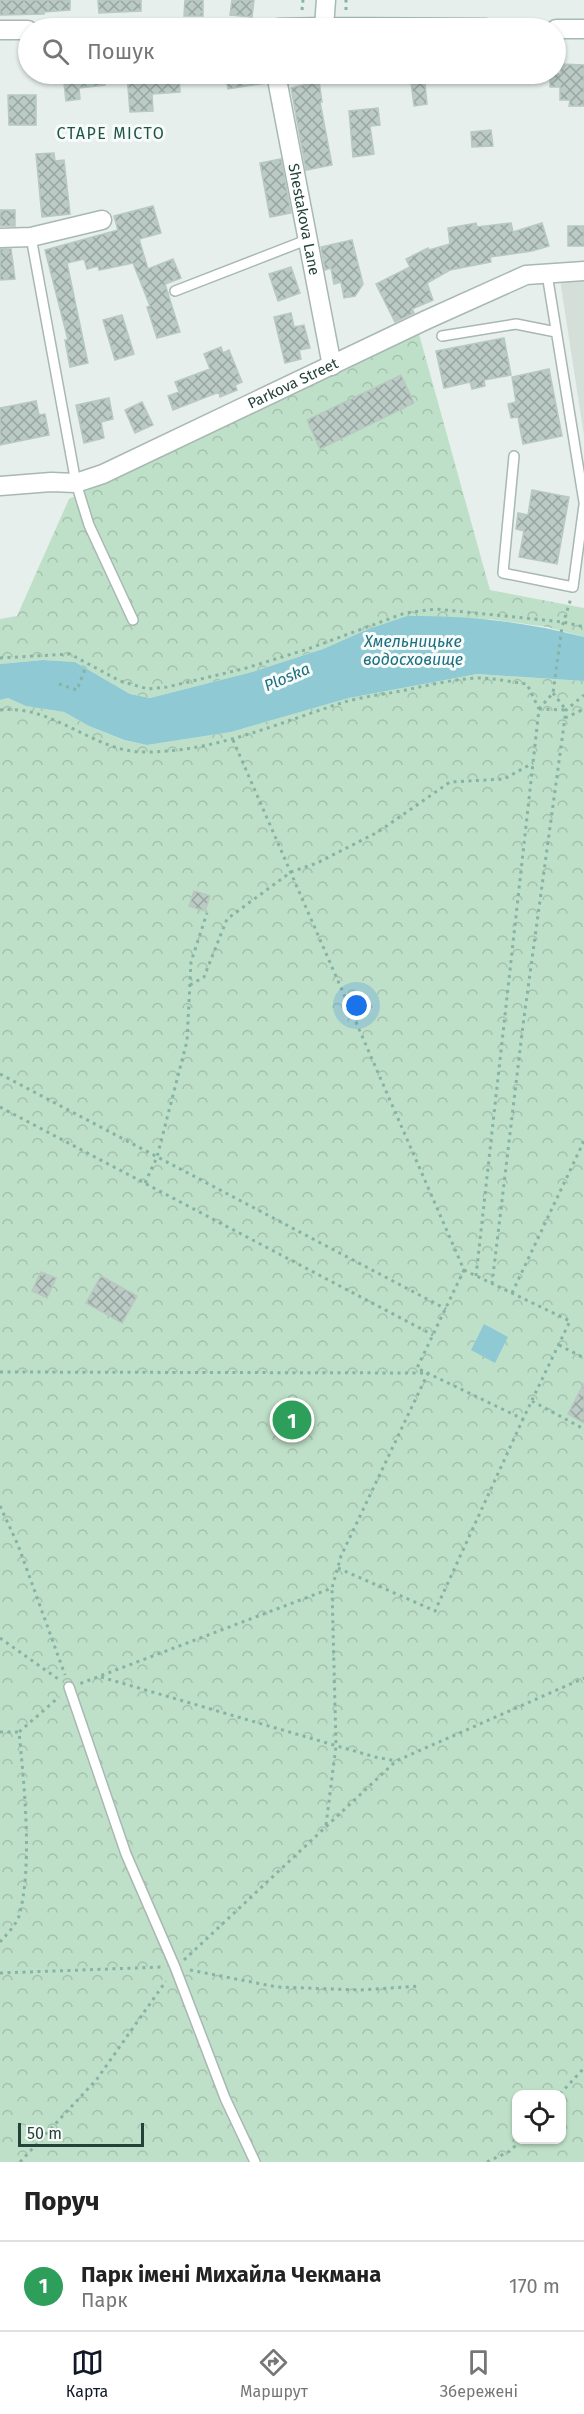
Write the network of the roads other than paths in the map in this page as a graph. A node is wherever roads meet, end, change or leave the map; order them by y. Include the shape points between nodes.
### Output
1 (326, 0) edge
2 (325, 18) edge
3 (566, 29) edge
4 (584, 29) edge
5 (0, 30) edge
6 (18, 30) edge
7 (278, 84) edge
8 (102, 220) dead end
9 (31, 237) junction
10 (0, 238) edge
11 (309, 238) junction
12 (584, 271) edge
13 (547, 274) junction
14 (175, 291) dead end
15 (556, 332) junction
16 (442, 336) dead end
17 (332, 366) junction
18 (514, 456) dead end
19 (76, 483) junction
20 (0, 486) edge
21 (584, 503) edge
22 (134, 620) dead end
23 (69, 1687) road end
24 (255, 2162) edge

1 - 2 street
3 - 4 street
5 - 6 street
7 - 11 street, Shestakova Lane
8 - 9 street
9 - 10 street
9 - 19 lane
11 - 14 lane
11 - 17 street, Shestakova Lane
12 - 13 street, Parkova Street
13 - 15 lane
13 - 17 street, Parkova Street via 526,275
15 - 16 lane via 516,324
15 - 21 lane
17 - 19 street, Parkova Street via 103,474
18 - 21 lane via 502,573 573,587
19 - 20 street, Parkova Street
19 - 22 lane via 89,525
23 - 24 lane via 126,1854

